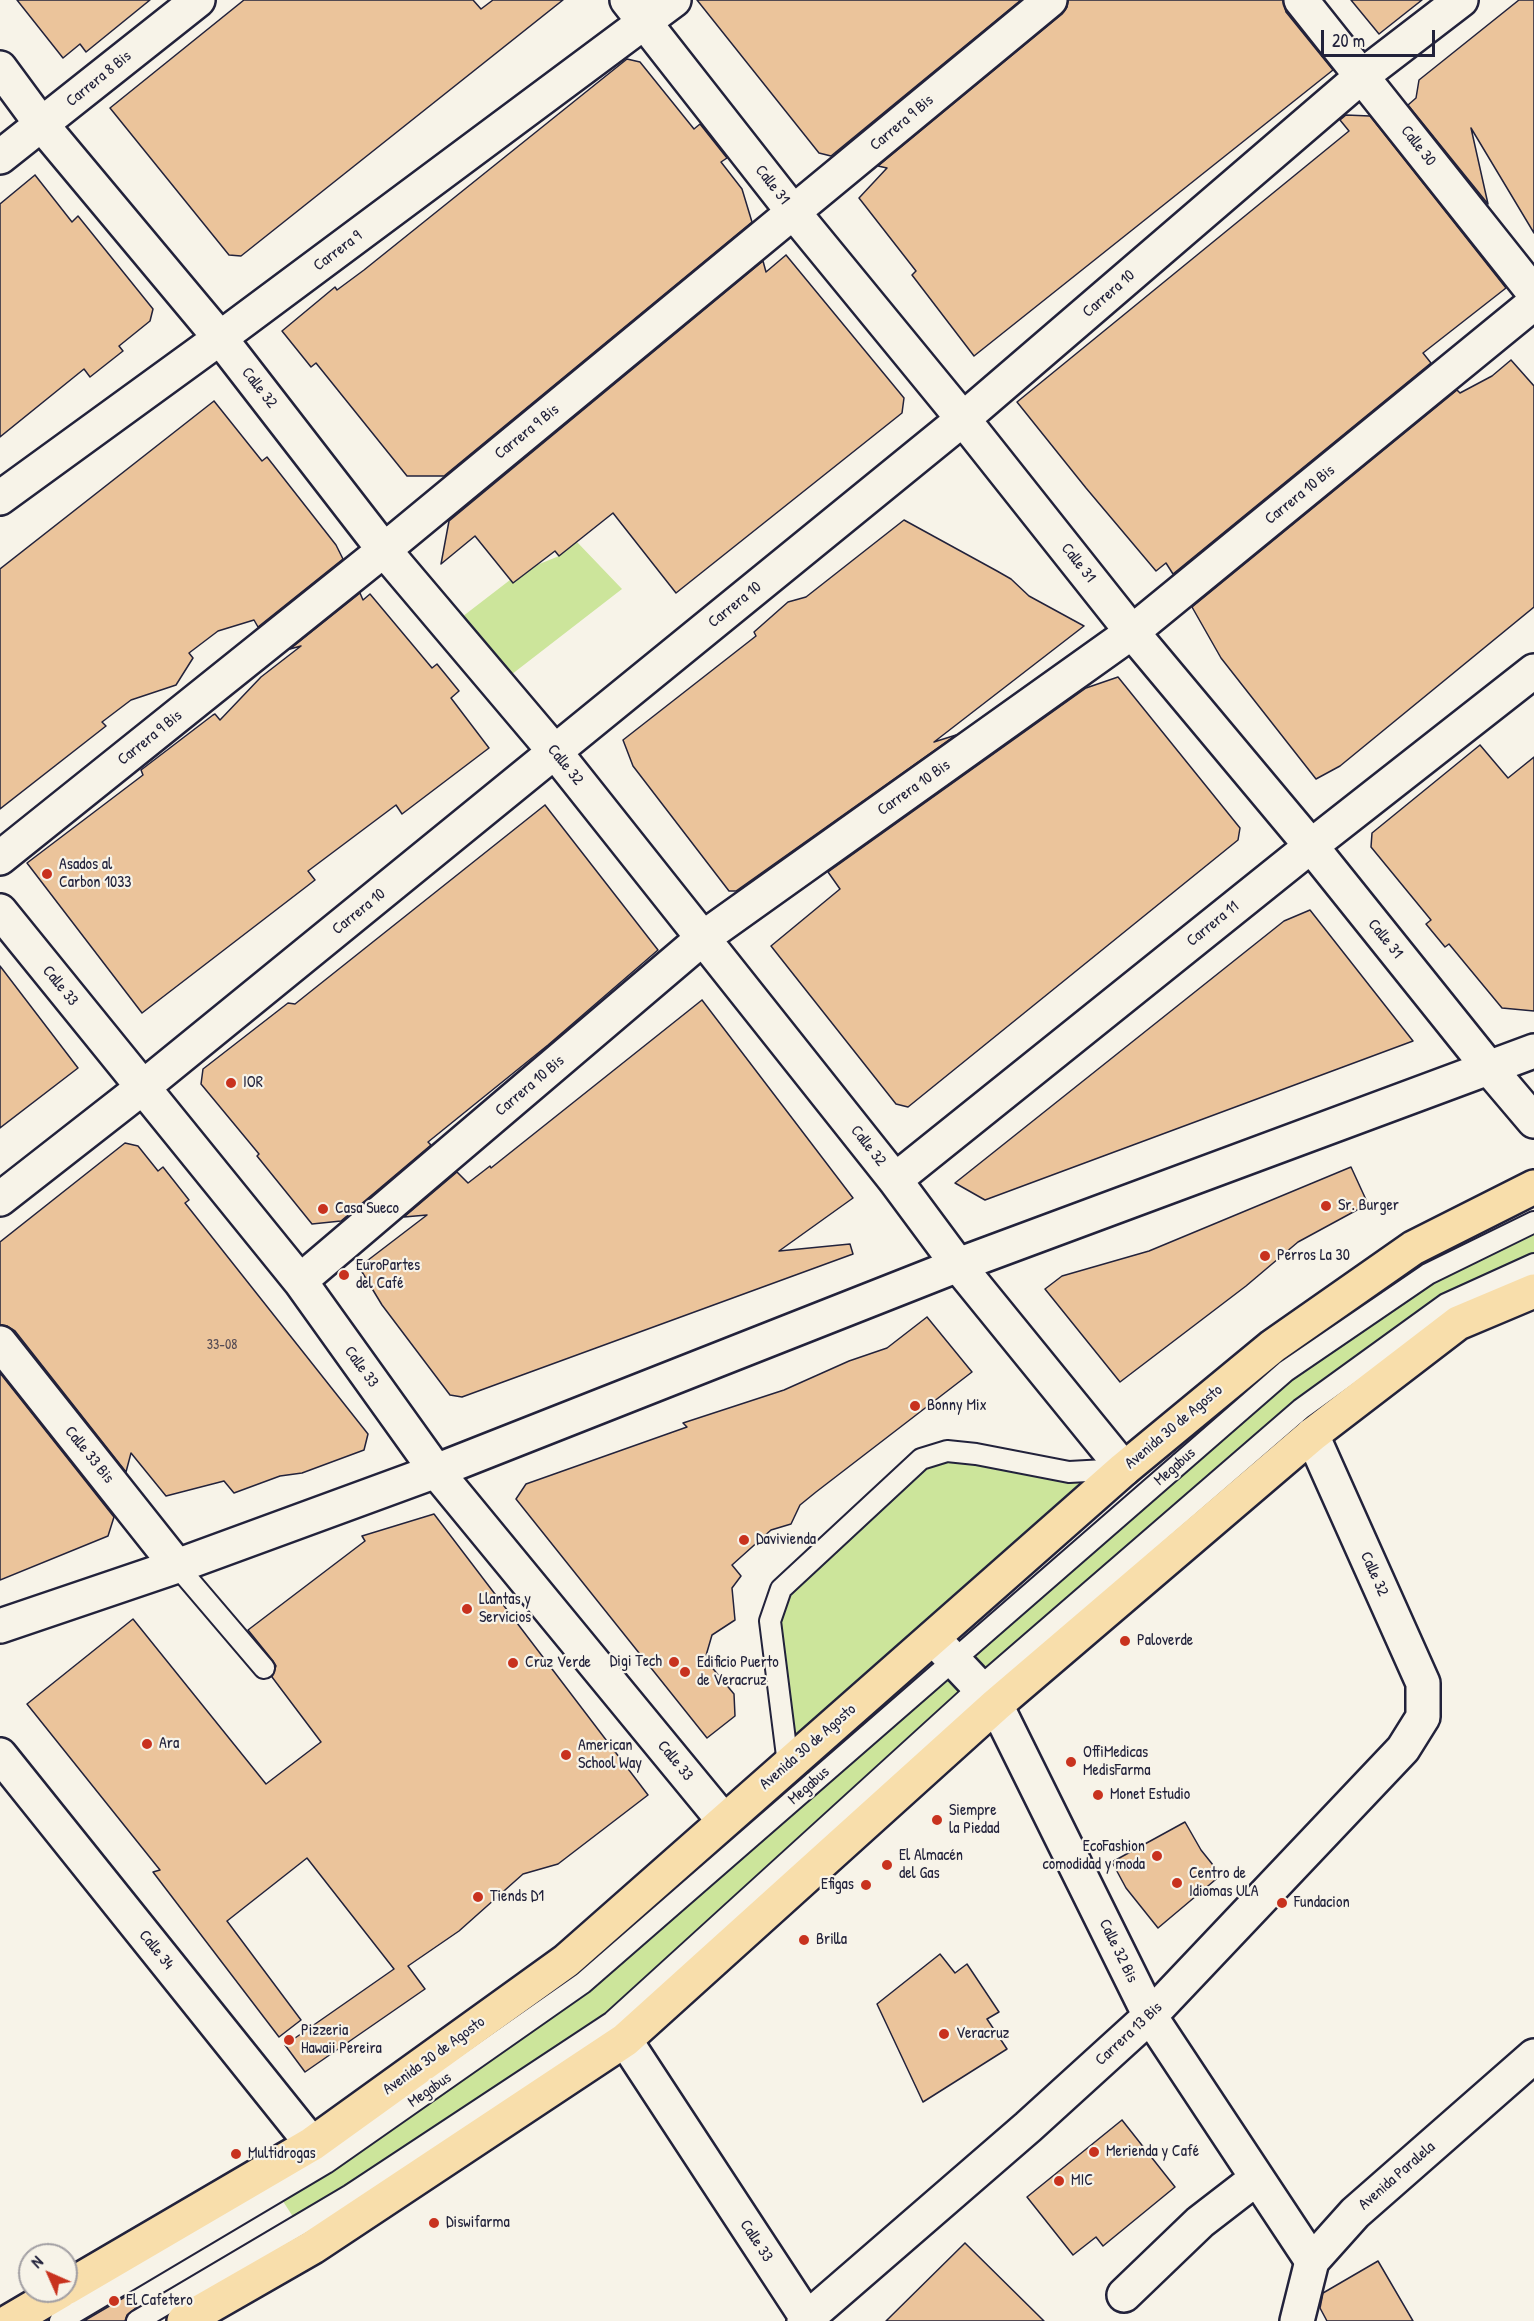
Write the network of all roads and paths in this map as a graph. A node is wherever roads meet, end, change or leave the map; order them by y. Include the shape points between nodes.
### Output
1 (198, 0) edge
2 (674, 0) edge
3 (1050, 0) edge
4 (1301, 0) edge
5 (1461, 0) edge
6 (636, 12) edge
7 (0, 68) edge
8 (1362, 76) junction
9 (42, 125) junction
10 (0, 157) edge
11 (794, 213) junction
12 (1534, 293) edge
13 (1534, 303) edge
14 (220, 338) junction
15 (963, 419) junction
16 (0, 498) edge
17 (384, 550) junction
18 (1132, 632) junction
19 (1528, 687) edge
20 (555, 752) junction
21 (1311, 846) junction
22 (0, 858) edge
23 (0, 911) edge
24 (703, 938) junction
25 (1534, 1051) edge
26 (1489, 1068) junction
27 (142, 1088) junction
28 (1534, 1121) edge
29 (895, 1180) junction
30 (1534, 1187) edge
31 (0, 1199) edge
32 (1534, 1222) edge
33 (1534, 1264) edge
34 (958, 1265) junction
35 (300, 1281) junction
36 (1534, 1291) edge
37 (0, 1343) edge
38 (1312, 1435) junction
39 (1124, 1469) junction
40 (436, 1471) junction
41 (177, 1566) junction
42 (0, 1626) edge
43 (944, 1648) junction
44 (264, 1668) dead end
45 (988, 1696) junction
46 (1423, 1717) joint
47 (0, 1755) edge
48 (788, 1764) junction
49 (724, 1821) junction
50 (1150, 2016) junction
51 (625, 2040) junction
52 (1534, 2056) edge
53 (312, 2144) junction
54 (1257, 2178) junction
55 (1312, 2261) junction
56 (78, 2281) edge
57 (1124, 2295) dead end
58 (41, 2303) edge
59 (1292, 2315) edge
60 (807, 2320) edge
61 (10, 2321) edge
62 (60, 2321) edge
63 (137, 2321) edge
64 (184, 2321) edge

1 - 9 street, Carrera 8 Bis
2 - 6 street, Carrera 9
3 - 11 street, Carrera 9 Bis
4 - 8 street, Calle 30
5 - 8 street, Carrera 10
6 - 11 street, Calle 31
6 - 14 street, Carrera 9
7 - 9 street, Calle 32
8 - 12 street, Calle 30
8 - 15 street, Carrera 10
9 - 10 street, Carrera 8 Bis
9 - 14 street, Calle 32
11 - 15 street, Calle 31
11 - 17 street, Carrera 9 Bis
13 - 18 street, Carrera 10 Bis
14 - 16 street, Carrera 9
14 - 17 street, Calle 32
15 - 18 street, Calle 31
15 - 20 street, Carrera 10
17 - 20 street, Calle 32
17 - 22 street, Carrera 9 Bis
18 - 21 street, Calle 31
18 - 24 street, Carrera 10 Bis
19 - 21 street, Carrera 11
20 - 24 street, Calle 32
20 - 27 street, Carrera 10
21 - 26 street, Calle 31
21 - 29 street, Carrera 11
23 - 27 street, Calle 33
24 - 29 street, Calle 32
24 - 35 street, Carrera 10 Bis
25 - 26 street
26 - 28 street, Calle 31
26 - 34 street
27 - 31 street, Carrera 10
27 - 35 street, Calle 33
29 - 34 street, Calle 32
30 - 39 main road, Avenida 30 de Agosto via 1413,1248 1348,1292 1273,1346
32 - 43 lane, Megabus via 1428,1274 1286,1371
33 - 45 lane via 1446,1304 1301,1409
34 - 39 street, Calle 32
34 - 40 street
35 - 40 street, Calle 33
36 - 38 main road via 1458,1323
37 - 41 street, Calle 33 Bis
38 - 45 main road
38 - 46 street, Calle 32 via 1423,1683
39 - 43 main road, Avenida 30 de Agosto
39 - 48 lane via 1069,1472 947,1451 921,1459 781,1589 770,1621
40 - 41 street
40 - 49 street, Calle 33
41 - 42 street
41 - 44 lane
43 - 45 street, Calle 32 Bis
43 - 48 main road, Avenida 30 de Agosto
43 - 62 lane, Megabus via 583,1983 326,2163
45 - 50 street, Calle 32 Bis
45 - 51 main road
45 - 63 lane via 612,2022 350,2195
46 - 50 street, Carrera 13 Bis via 1403,1749
47 - 53 street, Calle 34
48 - 49 main road, Avenida 30 de Agosto
49 - 53 main road, Avenida 30 de Agosto via 566,1961
50 - 54 street, Calle 32 Bis
50 - 60 street, Carrera 13 Bis
51 - 60 street, Calle 33
51 - 64 main road via 313,2247
52 - 55 street, Avenida Paralela via 1355,2213
53 - 56 main road, Avenida 30 de Agosto
54 - 55 street, Calle 32 Bis
54 - 57 street via 1200,2222
55 - 59 street, Avenida Paralela
58 - 61 main road

